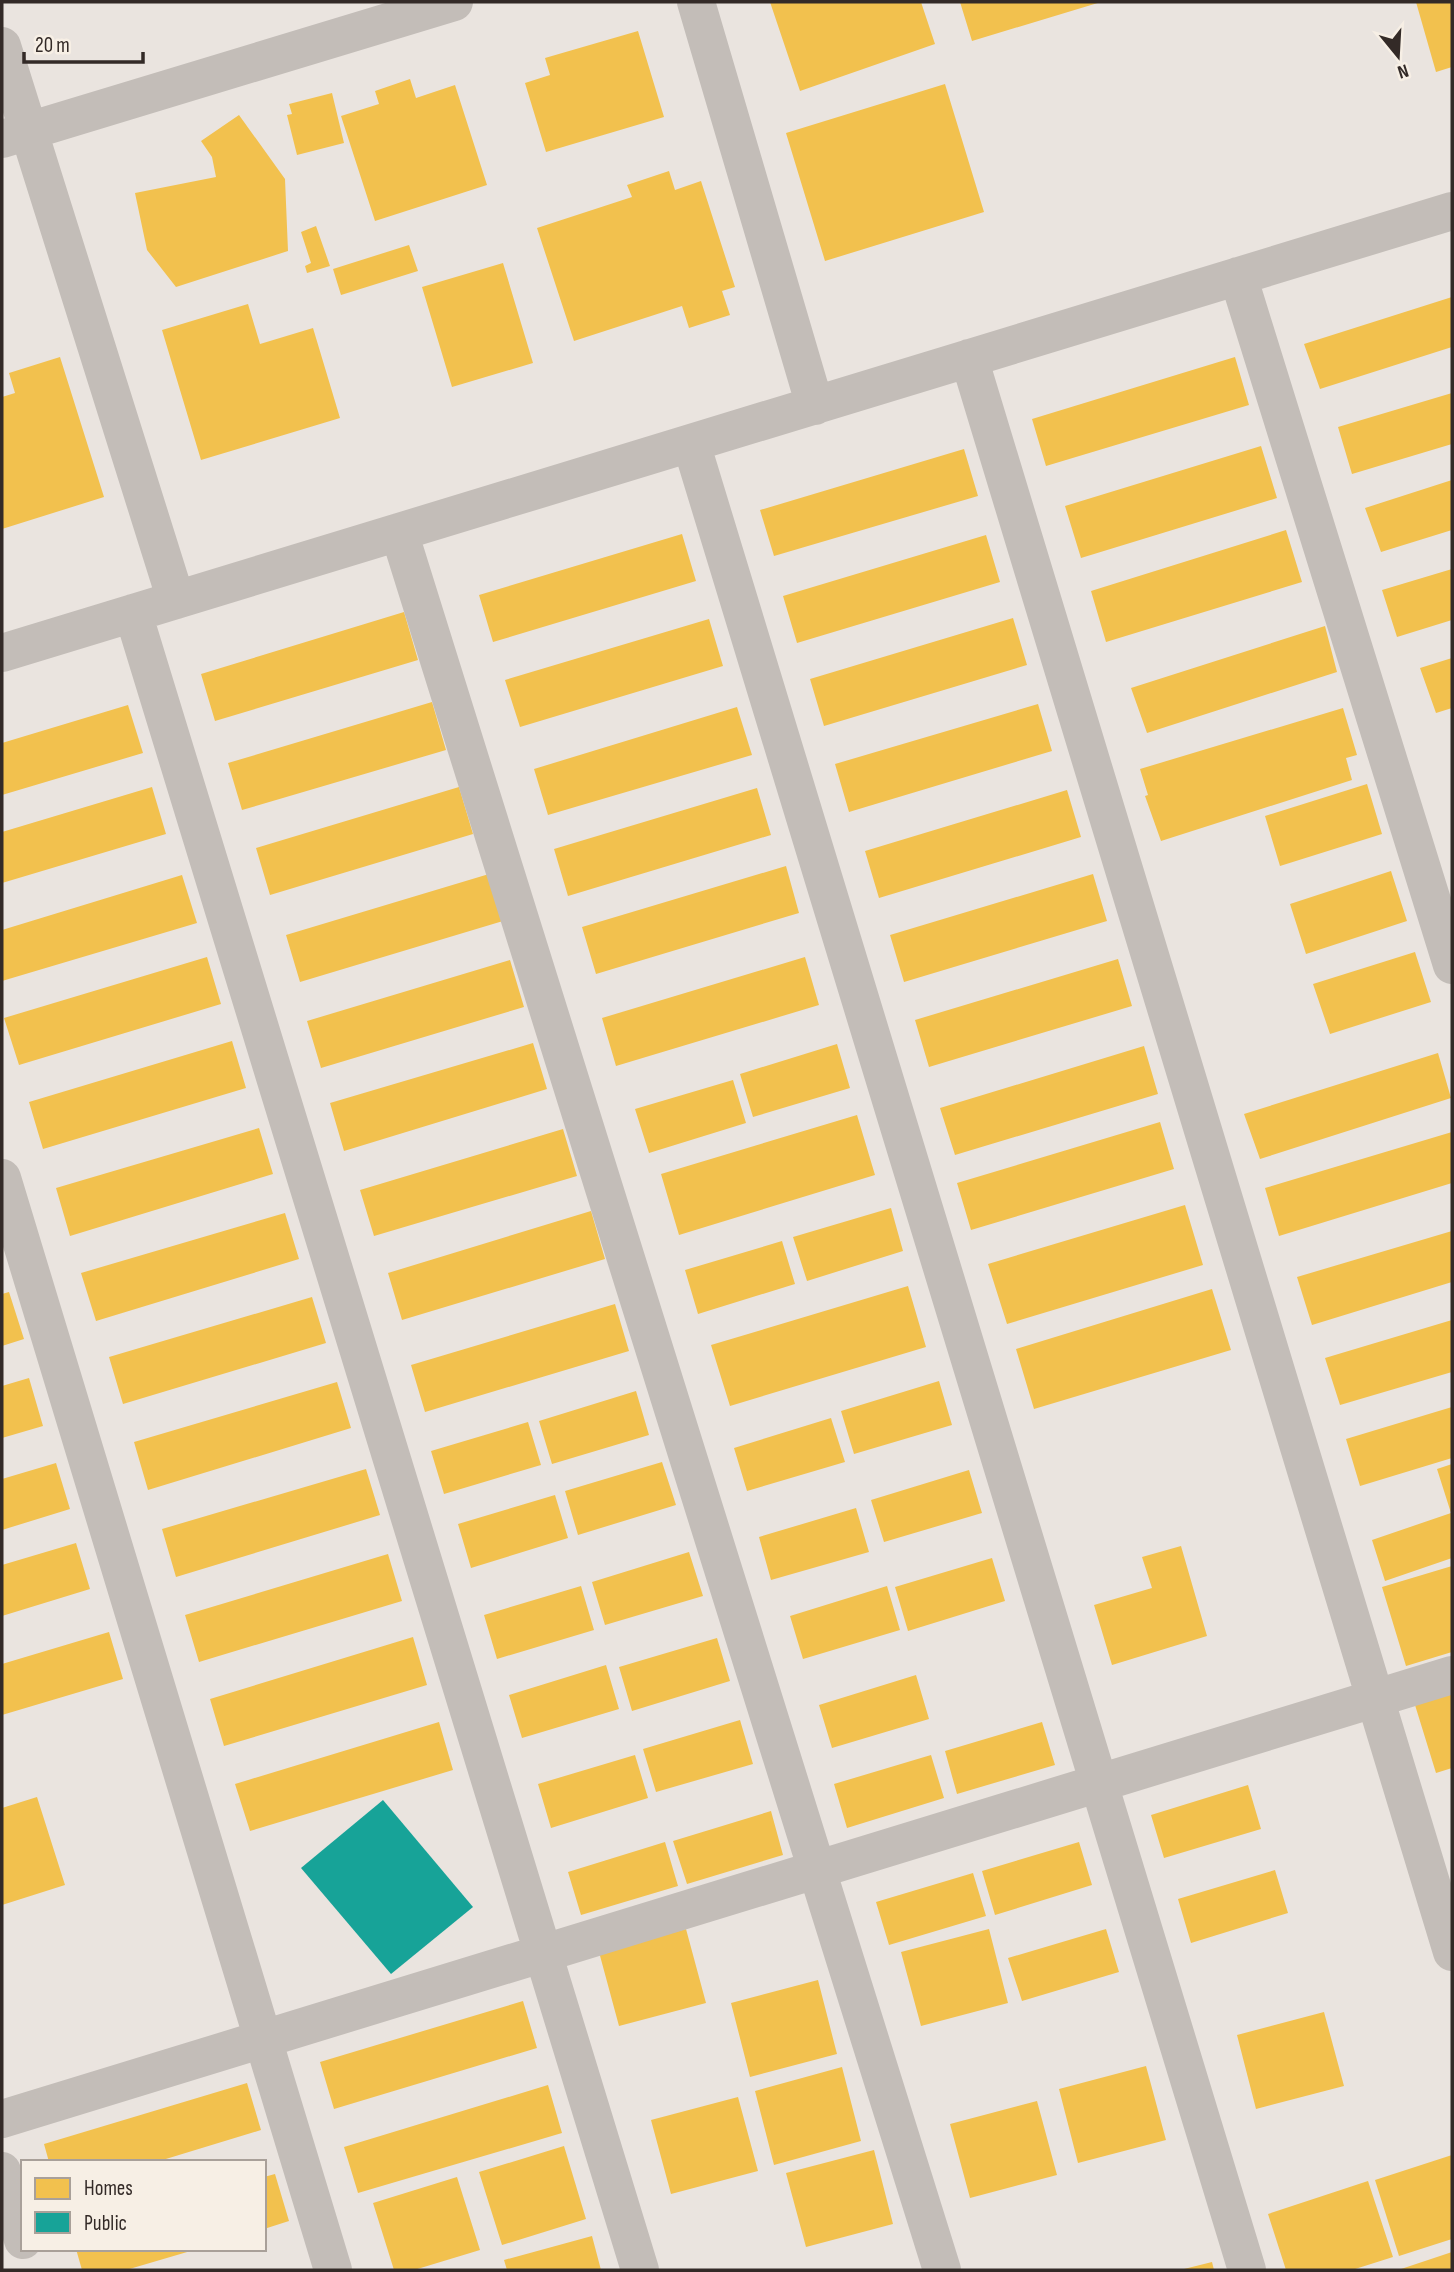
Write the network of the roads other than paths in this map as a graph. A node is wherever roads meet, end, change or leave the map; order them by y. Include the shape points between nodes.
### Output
1 (454, 2) edge
2 (696, 2) edge
3 (2, 46) edge
4 (15, 135) edge
5 (1452, 211) edge
6 (1238, 276) junction
7 (969, 358) junction
8 (815, 406) junction
9 (691, 443) junction
10 (399, 532) junction
11 (176, 600) junction
12 (133, 613) junction
13 (2, 653) edge
14 (1452, 965) edge
15 (2, 1178) edge
16 (1452, 1675) edge
17 (1376, 1698) junction
18 (1099, 1783) junction
19 (817, 1869) junction
20 (1452, 1952) edge
21 (543, 1953) junction
22 (263, 2039) junction
23 (2, 2119) edge
24 (2, 2171) edge
25 (21, 2233) edge
26 (26, 2251) edge
27 (32, 2270) edge
28 (333, 2270) edge
29 (640, 2270) edge
30 (942, 2270) edge
31 (1247, 2270) edge

1 - 4 street
2 - 8 street
3 - 4 street
4 - 11 street
5 - 6 street
6 - 7 street
6 - 14 street
7 - 8 street
7 - 17 street
8 - 9 street
9 - 10 street
9 - 18 street
10 - 11 street
10 - 19 street
11 - 12 street
12 - 13 street
12 - 21 street
15 - 22 street
16 - 17 street
17 - 18 street
17 - 20 street
18 - 19 street
18 - 31 street
19 - 21 street
19 - 30 street
21 - 22 street
21 - 29 street
22 - 23 street
22 - 28 street
24 - 25 street
26 - 27 street

